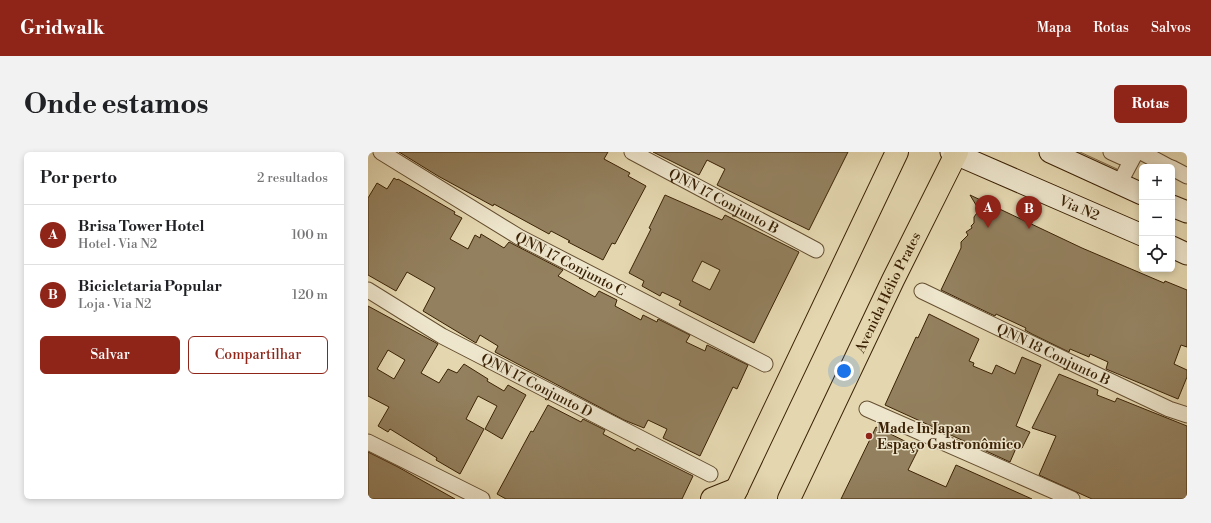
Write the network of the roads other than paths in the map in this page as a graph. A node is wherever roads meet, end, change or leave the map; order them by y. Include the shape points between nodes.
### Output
1 (382, 152) edge
2 (632, 152) edge
3 (897, 152) edge
4 (1050, 152) edge
5 (1111, 152) edge
6 (1135, 152) edge
7 (1141, 152) edge
8 (955, 153) edge
9 (1164, 164) edge
10 (1175, 170) edge
11 (1187, 176) edge
12 (1119, 184) junction
13 (1139, 193) edge
14 (1175, 207) edge
15 (1187, 212) edge
16 (1139, 234) edge
17 (1175, 249) edge
18 (816, 250) dead end
19 (1187, 254) edge
20 (368, 290) edge
21 (922, 291) dead end
22 (765, 364) dead end
23 (867, 409) dead end
24 (1187, 415) edge
25 (368, 442) edge
26 (710, 474) dead end
27 (735, 494) edge
28 (482, 499) edge
29 (712, 499) edge
30 (789, 499) edge
31 (1072, 499) edge

1 - 22 street, QNN 17 Conjunto C via 519,237
2 - 18 street, QNN 17 Conjunto B
3 - 27 main road
4 - 12 main road
5 - 6 street via 1122,158
6 - 12 street
7 - 9 street
8 - 16 main road, Via N2
8 - 30 main road, Avenida Hélio Prates
10 - 11 street
12 - 13 main road
14 - 15 main road
17 - 19 main road
20 - 26 street, QNN 17 Conjunto D via 442,336
21 - 24 street, QNN 18 Conjunto B via 1090,372
23 - 31 street
25 - 28 street
27 - 29 main road

